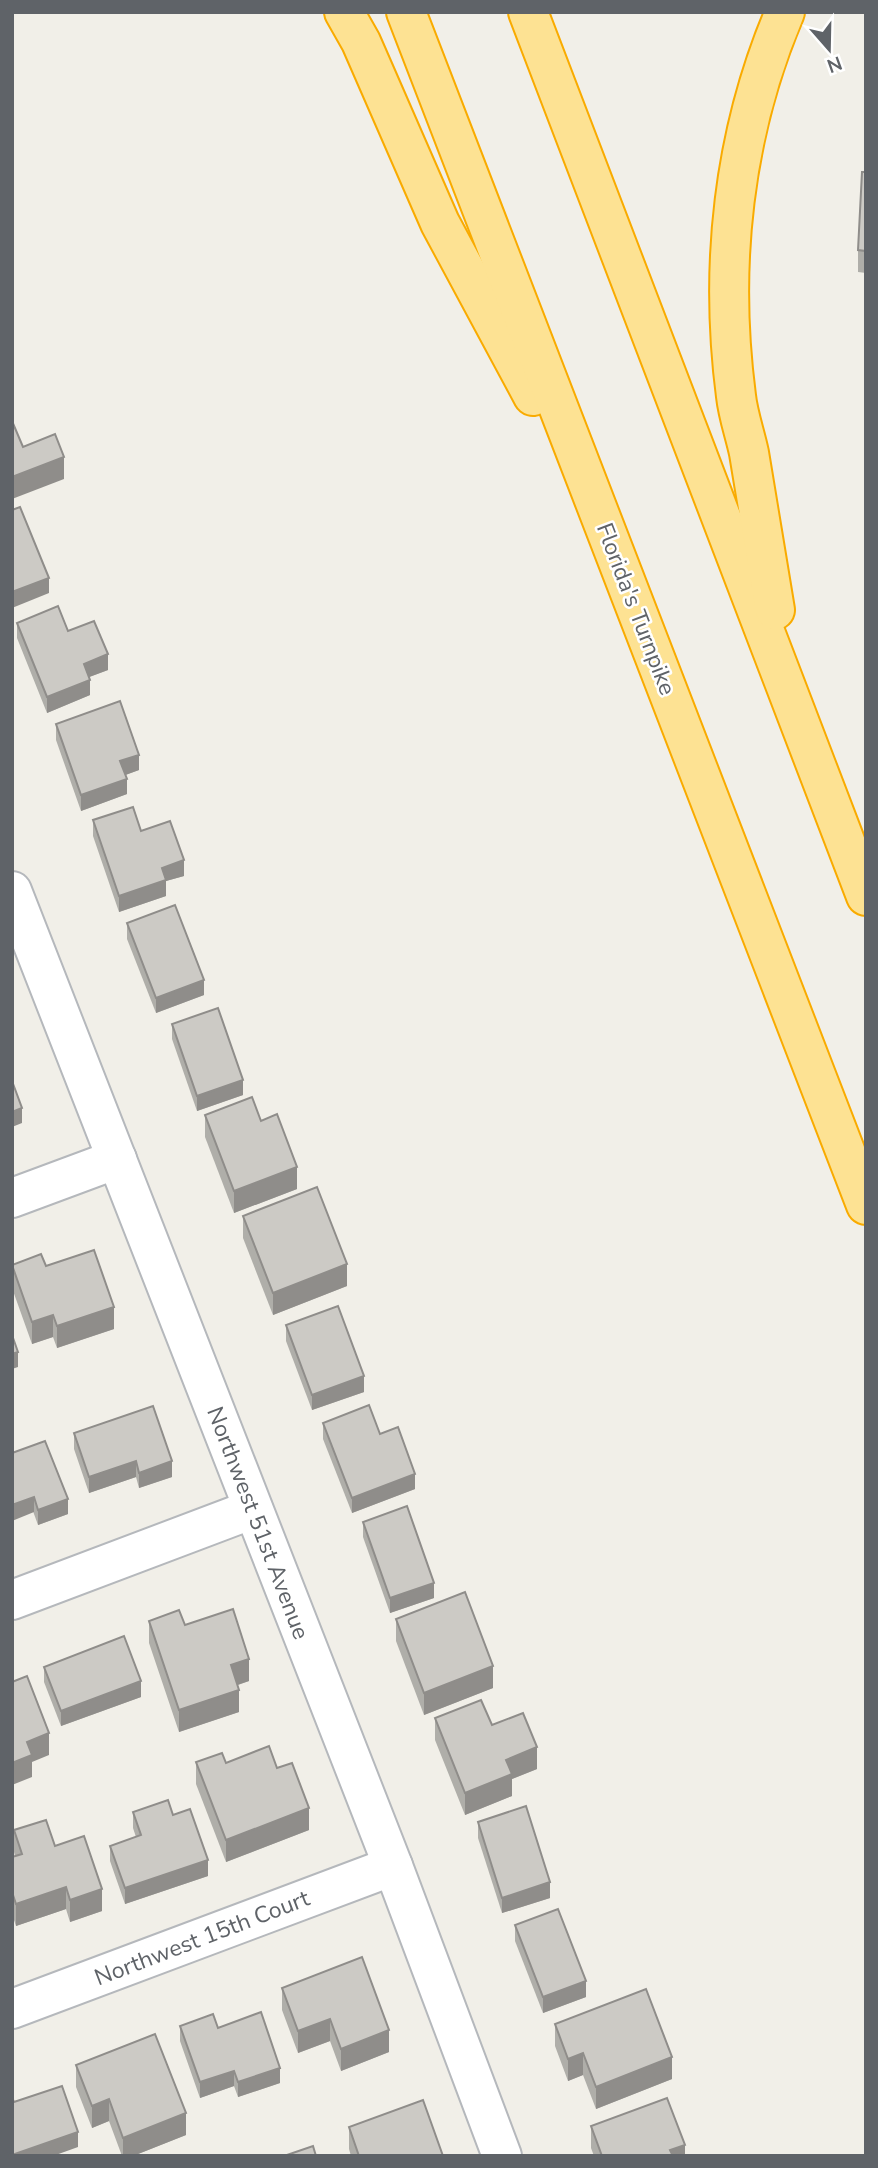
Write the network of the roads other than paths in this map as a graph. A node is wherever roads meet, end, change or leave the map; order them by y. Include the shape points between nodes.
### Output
1 (344, 12) edge
2 (406, 12) edge
3 (528, 12) edge
4 (785, 12) edge
5 (610, 541) junction
6 (789, 691) junction
7 (12, 891) edge
8 (866, 896) edge
9 (117, 1159) junction
10 (12, 1198) edge
11 (866, 1205) edge
12 (253, 1509) junction
13 (12, 1600) edge
14 (393, 1866) junction
15 (12, 2010) edge
16 (502, 2156) edge

1 - 5 highway via 440,223
2 - 5 highway, Florida's Turnpike
3 - 6 highway
4 - 6 highway via 752,108 737,172 729,314 736,399
5 - 11 highway, Florida's Turnpike
6 - 8 highway
7 - 9 street, Northwest 51st Avenue
9 - 10 street
9 - 12 street, Northwest 51st Avenue
12 - 13 street
12 - 14 street, Northwest 51st Avenue
14 - 15 street, Northwest 15th Court
14 - 16 street, Northwest 51st Avenue

